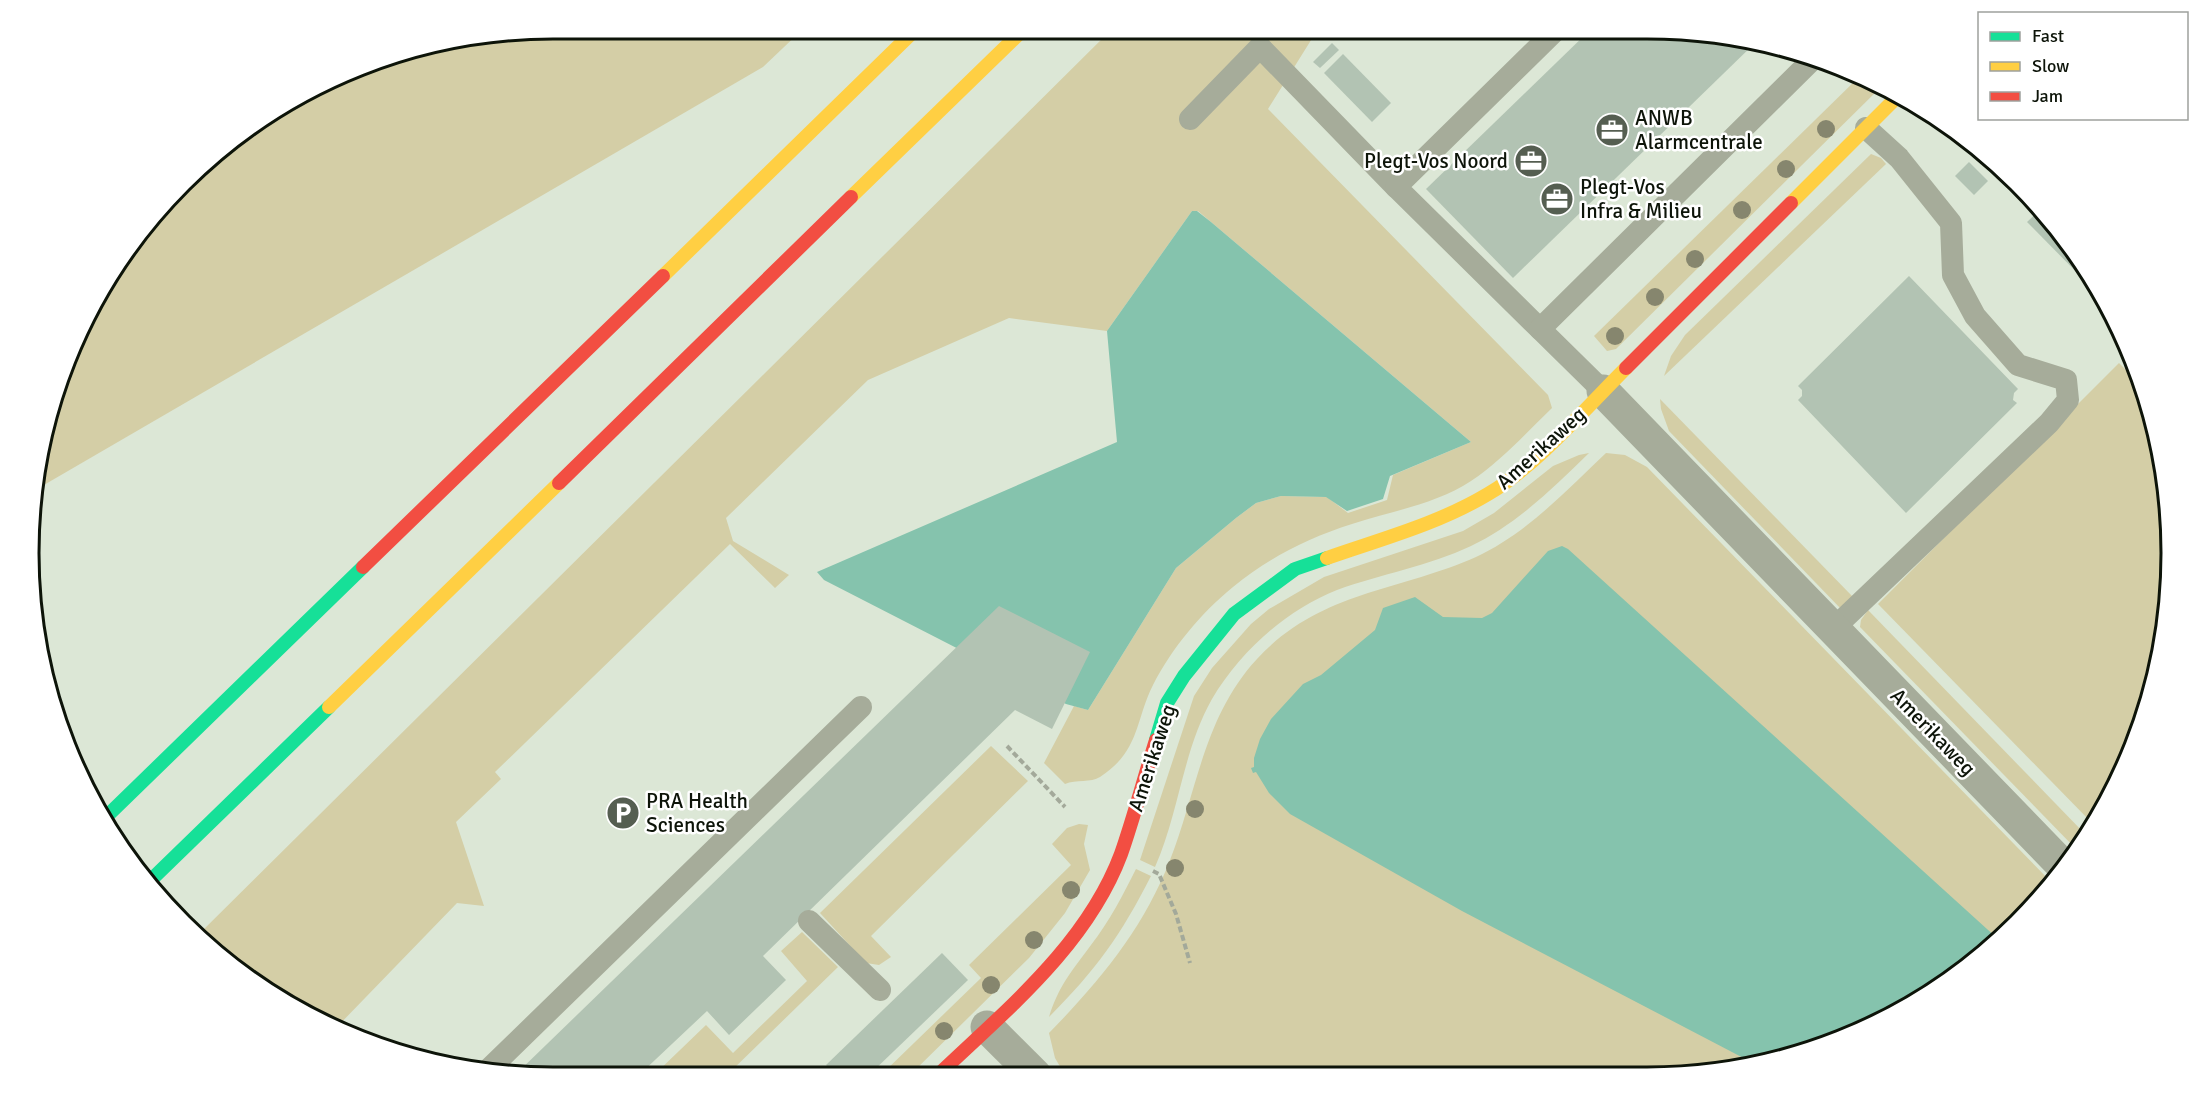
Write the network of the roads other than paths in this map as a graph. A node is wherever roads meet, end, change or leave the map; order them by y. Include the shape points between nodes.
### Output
1 (906, 39) edge
2 (1014, 39) edge
3 (1548, 39) edge
4 (1807, 65) edge
5 (1892, 102) edge
6 (1190, 119) dead end
7 (1866, 128) junction
8 (1396, 187) junction
9 (1540, 329) junction
10 (1603, 391) junction
11 (1833, 629) junction
12 (861, 707) dead end
13 (110, 813) edge
14 (2058, 861) edge
15 (154, 877) edge
16 (809, 921) dead end
17 (880, 990) dead end
18 (987, 1027) junction
19 (494, 1064) edge
20 (946, 1067) edge
21 (1027, 1067) edge

1 - 13 main road
2 - 15 main road
3 - 8 lane
4 - 9 lane
5 - 7 main road, Amerikaweg
6 - 8 lane via 1260,47
7 - 10 main road, Amerikaweg
7 - 11 lane via 1899,158 1951,223 1953,274 1975,316 2018,365 2066,380 2068,400 2049,423
8 - 9 lane
9 - 10 lane
10 - 11 street, Amerikaweg
10 - 18 main road, Amerikaweg via 1534,458 1491,493 1444,517 1295,569 1234,614 1167,703 1120,856 1090,913 1049,968
11 - 14 street, Amerikaweg
12 - 19 lane
16 - 17 lane
18 - 20 main road, Amerikaweg
18 - 21 street

